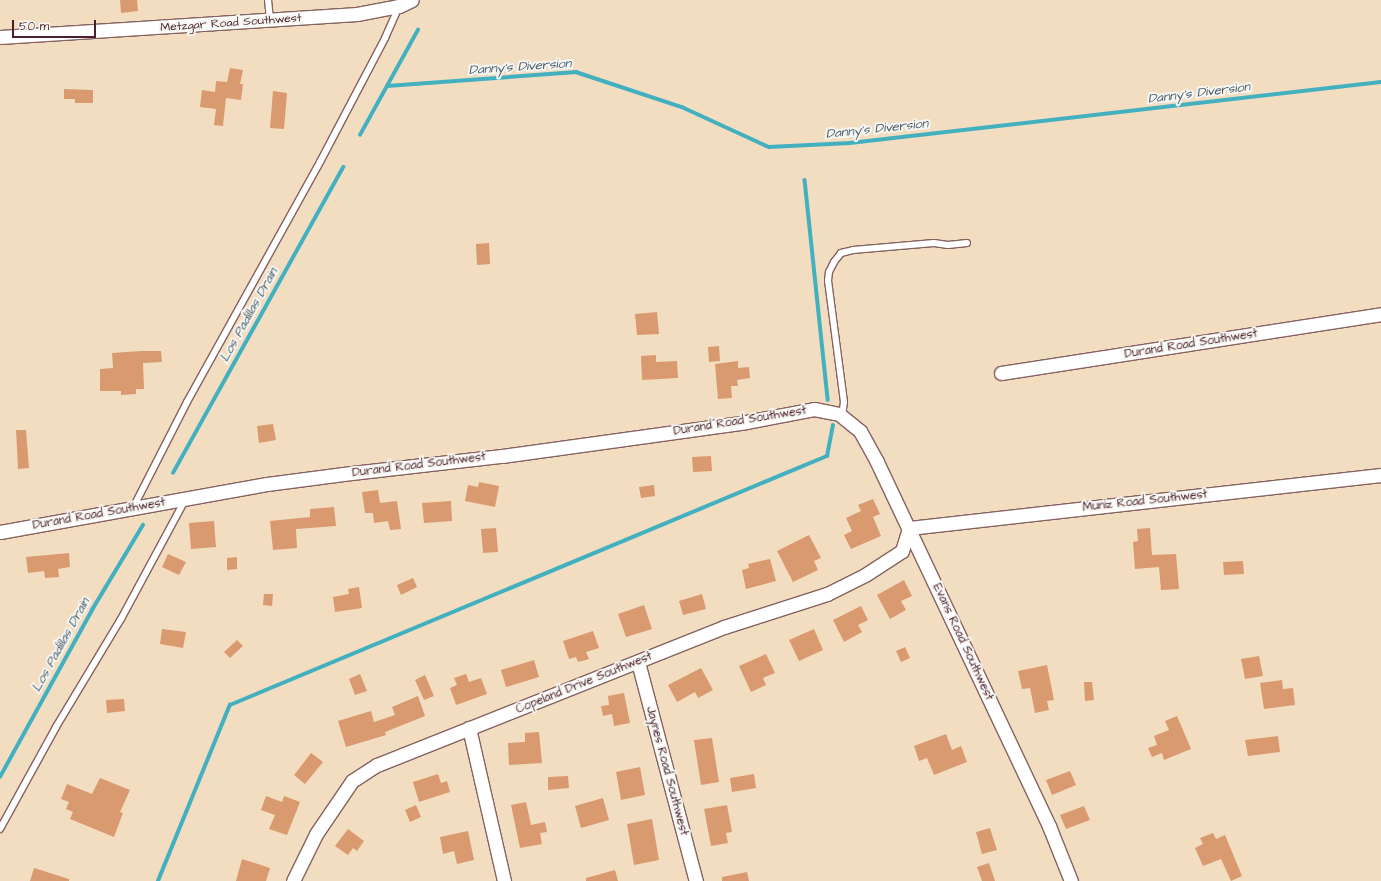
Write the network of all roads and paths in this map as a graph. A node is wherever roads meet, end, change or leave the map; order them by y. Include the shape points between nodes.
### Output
1 (268, 0) edge
2 (412, 0) edge
3 (399, 6) junction
4 (270, 20) junction
5 (0, 37) edge
6 (967, 243) dead end
7 (1381, 314) edge
8 (1001, 373) dead end
9 (841, 415) junction
10 (1381, 475) edge
11 (185, 500) junction
12 (132, 508) junction
13 (909, 528) junction
14 (0, 532) edge
15 (638, 662) junction
16 (469, 728) junction
17 (0, 829) edge
18 (293, 881) edge
19 (504, 881) edge
20 (696, 881) edge
21 (1071, 881) edge

1 - 4 lane
2 - 3 street, Metzgar Road Southwest
3 - 4 street, Metzgar Road Southwest via 357,14
3 - 12 lane via 320,162 187,402
4 - 5 street, Metzgar Road Southwest
6 - 9 lane via 934,243 853,250 841,253 834,262 828,281 844,402
7 - 8 street, Durand Road Southwest
9 - 11 street, Durand Road Southwest via 814,409 691,430 502,456 406,465 267,484
9 - 13 street, Evans Road Southwest via 860,431
10 - 13 street, Muniz Road Southwest
11 - 12 street, Durand Road Southwest
11 - 17 lane via 121,619 56,727
12 - 14 street, Durand Road Southwest
13 - 15 street, Copeland Drive Southwest via 902,551 846,585 813,599 724,627
13 - 21 street, Evans Road Southwest via 1049,826
15 - 16 street, Copeland Drive Southwest
15 - 20 street, Jaynes Road Southwest
16 - 18 street, Copeland Drive Southwest via 377,765 352,781 316,834
16 - 19 street

